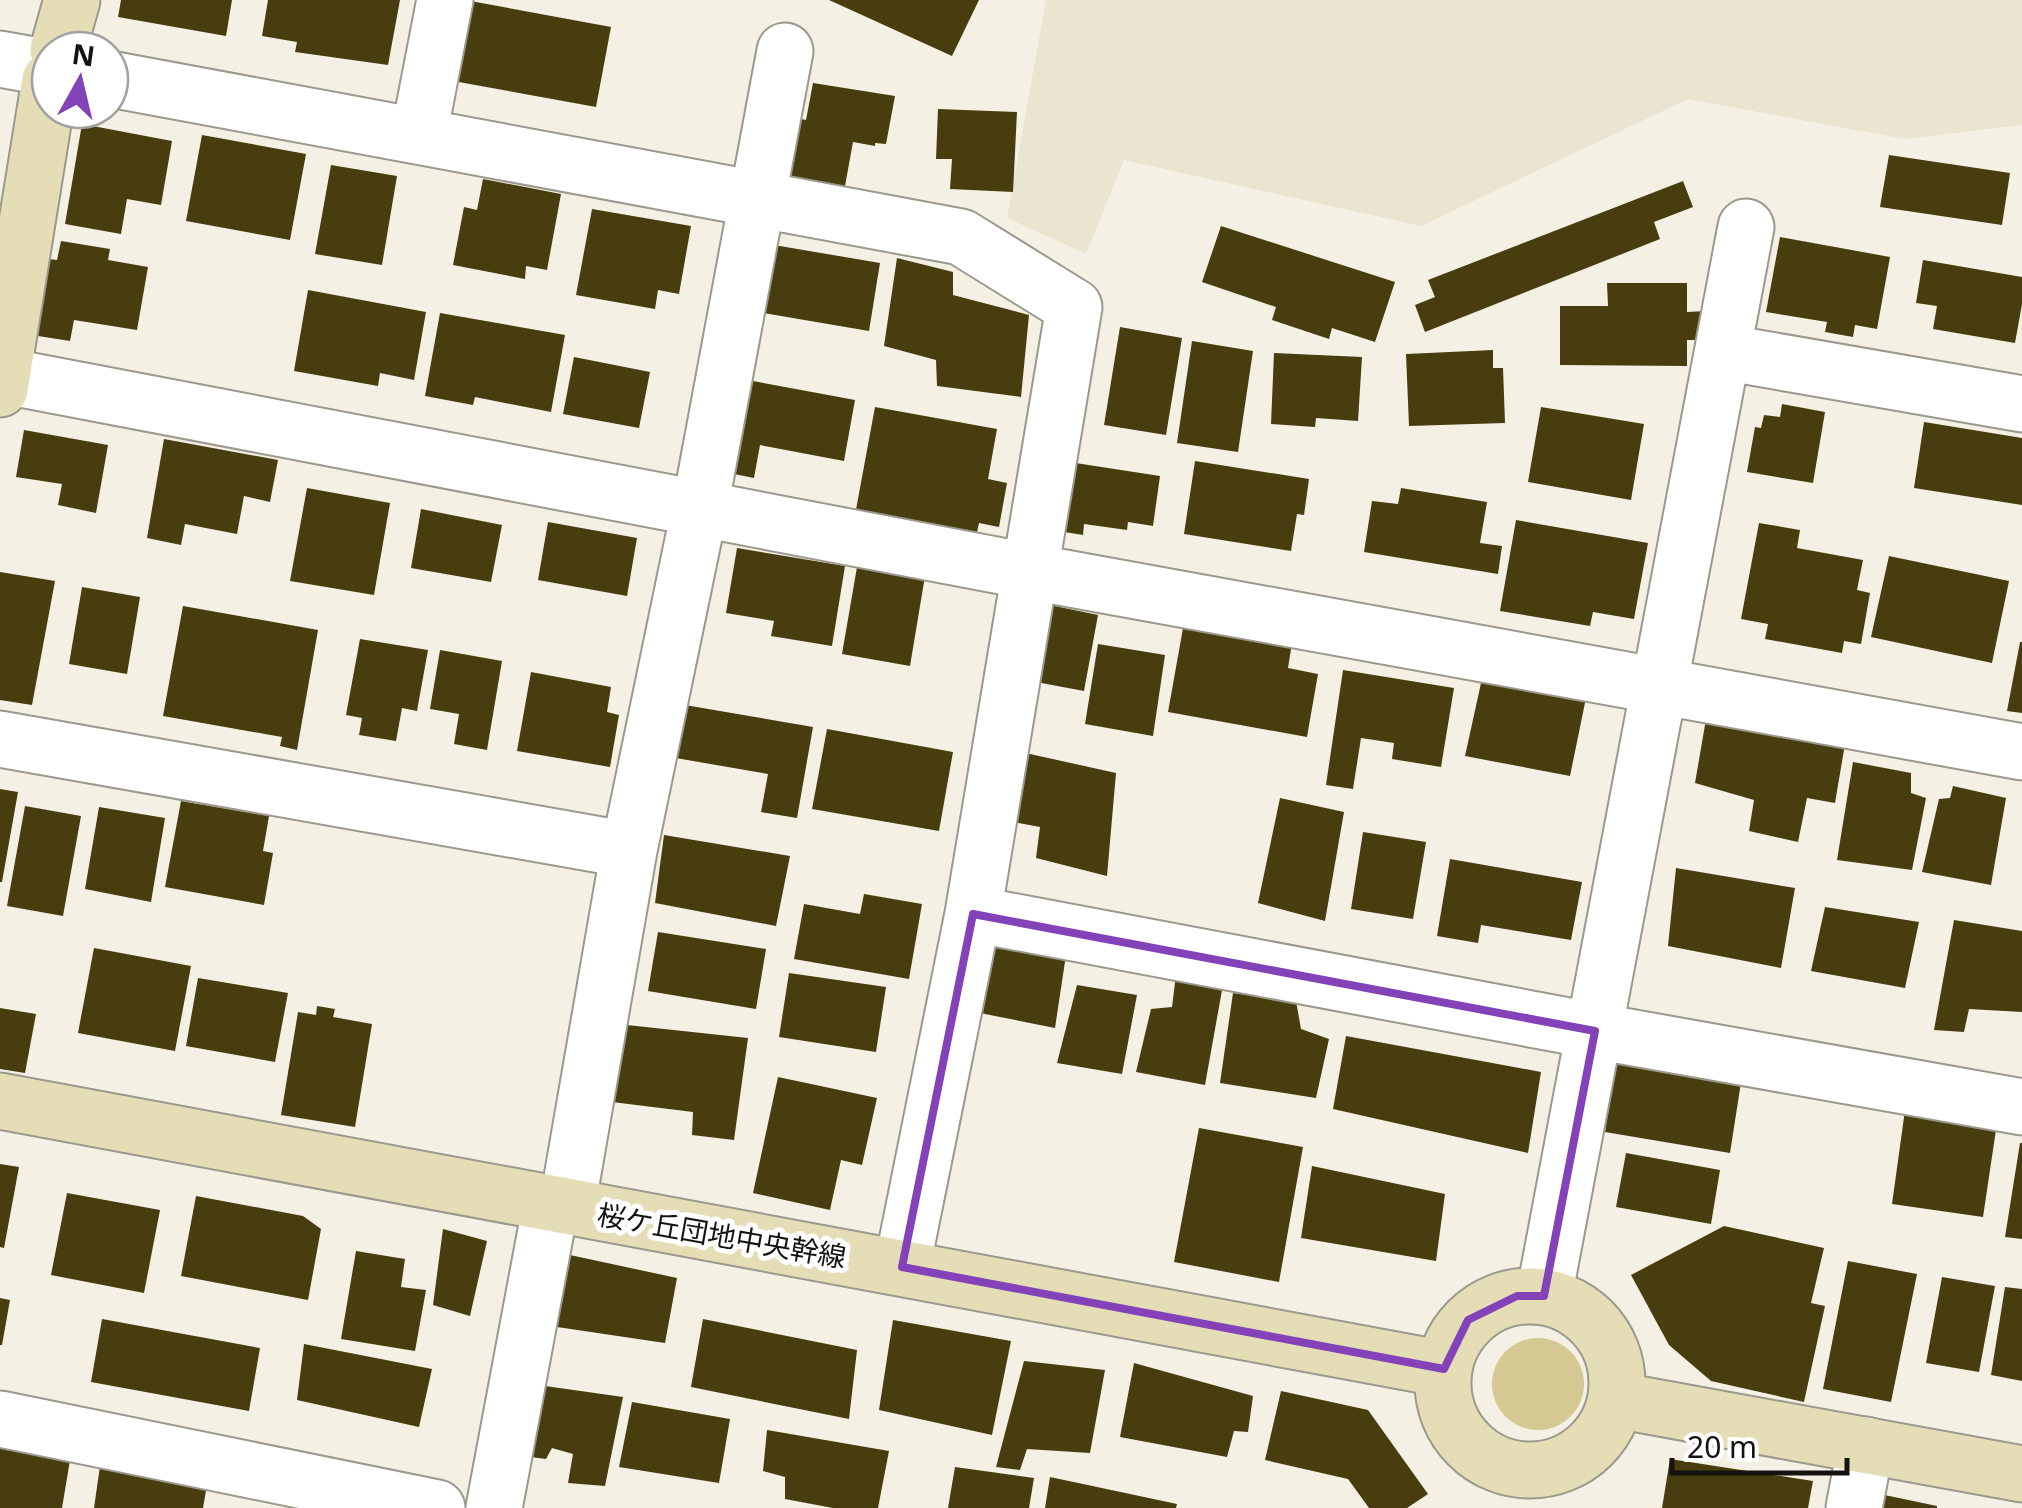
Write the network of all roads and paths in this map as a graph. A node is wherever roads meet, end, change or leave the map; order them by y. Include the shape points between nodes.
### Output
1 (72, 0) edge
2 (445, 0) edge
3 (64, 30) edge
4 (785, 50) dead end
5 (0, 59) edge
6 (30, 64) edge
7 (130, 82) edge
8 (42, 130) edge
9 (419, 134) junction
10 (755, 200) junction
11 (1746, 227) dead end
12 (1722, 352) junction
13 (1, 380) edge
14 (2022, 404) edge
15 (700, 507) junction
16 (1032, 572) junction
17 (1660, 684) junction
18 (0, 740) edge
19 (2022, 752) edge
20 (629, 850) junction
21 (973, 914) junction
22 (1595, 1031) junction
23 (0, 1101) edge
24 (2022, 1107) edge
25 (559, 1206) junction
26 (902, 1267) junction
27 (1544, 1296) junction
28 (1444, 1369) junction
29 (1616, 1400) junction
30 (0, 1419) edge
31 (1866, 1445) junction
32 (2022, 1474) edge
33 (1516, 1489) edge
34 (437, 1508) edge
35 (494, 1508) edge
36 (1854, 1508) edge

1 - 3 street
2 - 9 street
4 - 10 street
5 - 6 street
7 - 9 street
8 - 13 street
9 - 10 street
10 - 15 street
10 - 16 street via 961,237 1074,307
11 - 12 street
12 - 14 street
12 - 17 street
13 - 15 street
15 - 16 street
15 - 20 street
16 - 17 street
16 - 21 street
17 - 19 street
17 - 22 street
18 - 20 street
20 - 25 street
21 - 22 street
21 - 26 street
22 - 24 street
22 - 27 street
23 - 25 street, 桜ケ丘団地中央幹線
25 - 26 street, 桜ケ丘団地中央幹線
25 - 35 street
26 - 28 street, 桜ケ丘団地中央幹線
27 - 28 street via 1517,1296 1468,1320
27 - 29 street via 1594,1322 1617,1372
28 - 33 street via 1452,1423
29 - 31 street
29 - 33 street via 1591,1445
30 - 34 street
31 - 32 street
31 - 36 street

